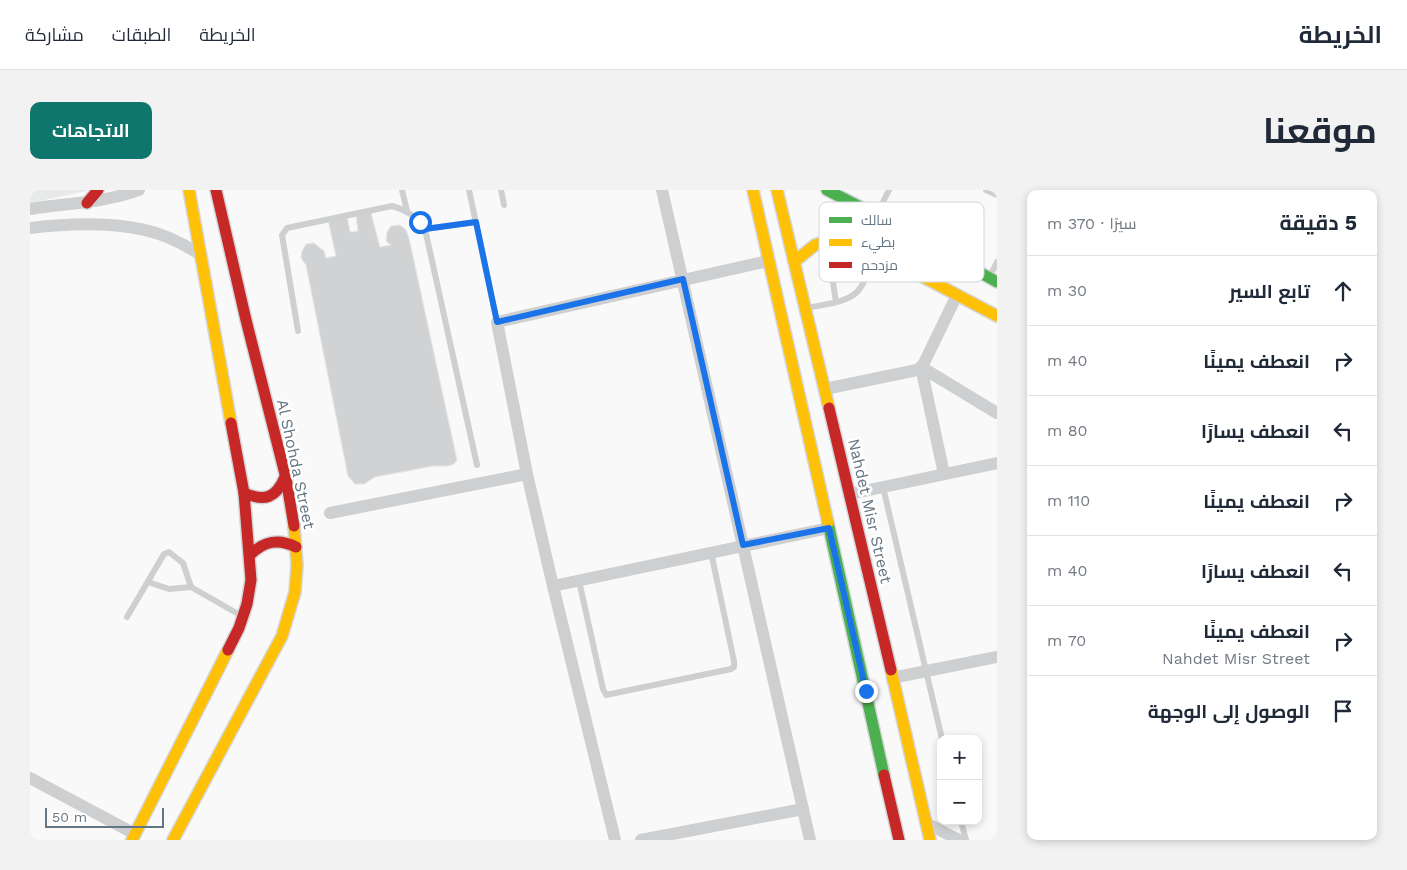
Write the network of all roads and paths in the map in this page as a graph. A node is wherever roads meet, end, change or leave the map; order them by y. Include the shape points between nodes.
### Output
1 (98, 190) edge
2 (139, 190) edge
3 (189, 190) edge
4 (216, 190) edge
5 (402, 190) edge
6 (469, 190) edge
7 (501, 190) edge
8 (662, 190) edge
9 (753, 190) edge
10 (777, 190) edge
11 (827, 190) edge
12 (890, 190) edge
13 (986, 190) edge
14 (997, 195) edge
15 (851, 202) edge
16 (883, 202) edge
17 (87, 203) junction
18 (504, 205) dead end
19 (30, 209) edge
20 (407, 211) junction
21 (476, 222) junction
22 (87, 225) junction
23 (30, 228) edge
24 (425, 229) junction
25 (819, 244) edge
26 (201, 255) junction
27 (768, 261) junction
28 (794, 262) junction
29 (997, 262) edge
30 (683, 279) junction
31 (993, 279) edge
32 (833, 282) edge
33 (864, 282) edge
34 (932, 282) edge
35 (957, 295) junction
36 (836, 302) junction
37 (806, 308) junction
38 (997, 316) edge
39 (497, 322) junction
40 (298, 331) dead end
41 (921, 367) junction
42 (825, 389) junction
43 (997, 413) edge
44 (997, 463) edge
45 (477, 465) dead end
46 (527, 474) junction
47 (944, 474) junction
48 (285, 477) junction
49 (883, 487) junction
50 (244, 493) junction
51 (850, 494) junction
52 (330, 513) dead end
53 (829, 528) junction
54 (743, 545) junction
55 (296, 547) junction
56 (711, 552) junction
57 (250, 555) junction
58 (579, 581) junction
59 (148, 582) junction
60 (553, 586) junction
61 (191, 587) junction
62 (127, 616) dead end
63 (243, 617) junction
64 (997, 657) edge
65 (926, 672) junction
66 (892, 678) junction
67 (941, 735) edge
68 (30, 778) edge
69 (803, 809) junction
70 (926, 823) junction
71 (962, 825) edge
72 (134, 837) edge
73 (173, 840) edge
74 (615, 840) edge
75 (641, 840) edge
76 (810, 840) edge
77 (899, 840) edge
78 (930, 840) edge
79 (959, 840) edge
80 (966, 840) edge

1 - 17 main road
2 - 17 street
3 - 26 main road
4 - 48 main road, Al Shohda Street
5 - 20 lane
6 - 21 lane
7 - 18 lane
8 - 30 street
9 - 27 main road
10 - 28 main road, Nahdet Misr Street
11 - 15 main road
12 - 16 lane
13 - 14 lane
17 - 19 street
17 - 22 street
20 - 24 lane
20 - 40 lane via 392,206 291,226 284,231
21 - 24 lane
21 - 39 lane
22 - 23 street
22 - 26 street via 146,231 178,242
24 - 45 lane
25 - 28 main road
26 - 50 main road
27 - 30 street
27 - 53 main road
28 - 37 main road, Nahdet Misr Street
29 - 31 lane
30 - 39 street
30 - 54 street
32 - 36 lane
33 - 36 lane via 853,296
34 - 35 main road
35 - 38 main road
35 - 41 street
36 - 37 lane
37 - 42 main road, Nahdet Misr Street
39 - 46 street
41 - 42 street via 910,373
41 - 43 street
41 - 47 street
42 - 51 main road, Nahdet Misr Street
44 - 47 street
46 - 52 street
46 - 60 street
47 - 49 street
48 - 50 main road via 274,495 264,499
48 - 55 main road, Al Shohda Street
49 - 51 street
49 - 65 lane
50 - 57 main road
51 - 66 main road, Nahdet Misr Street
53 - 54 street
53 - 77 main road
54 - 56 street
54 - 69 street
55 - 57 main road via 282,541 266,542
55 - 73 main road, Al Shohda Street via 295,592 282,636
56 - 58 street
56 - 58 lane via 734,661 731,669 606,695 602,689
57 - 63 main road via 251,580
58 - 60 street
59 - 61 lane via 169,589
59 - 61 lane via 164,554 169,552 183,563
59 - 62 lane
60 - 74 street
61 - 63 lane
63 - 72 main road
64 - 65 street
65 - 66 street
65 - 67 lane
66 - 70 main road, Nahdet Misr Street
68 - 72 street
69 - 75 street
69 - 76 street
70 - 78 main road, Nahdet Misr Street
70 - 79 street
71 - 80 lane

